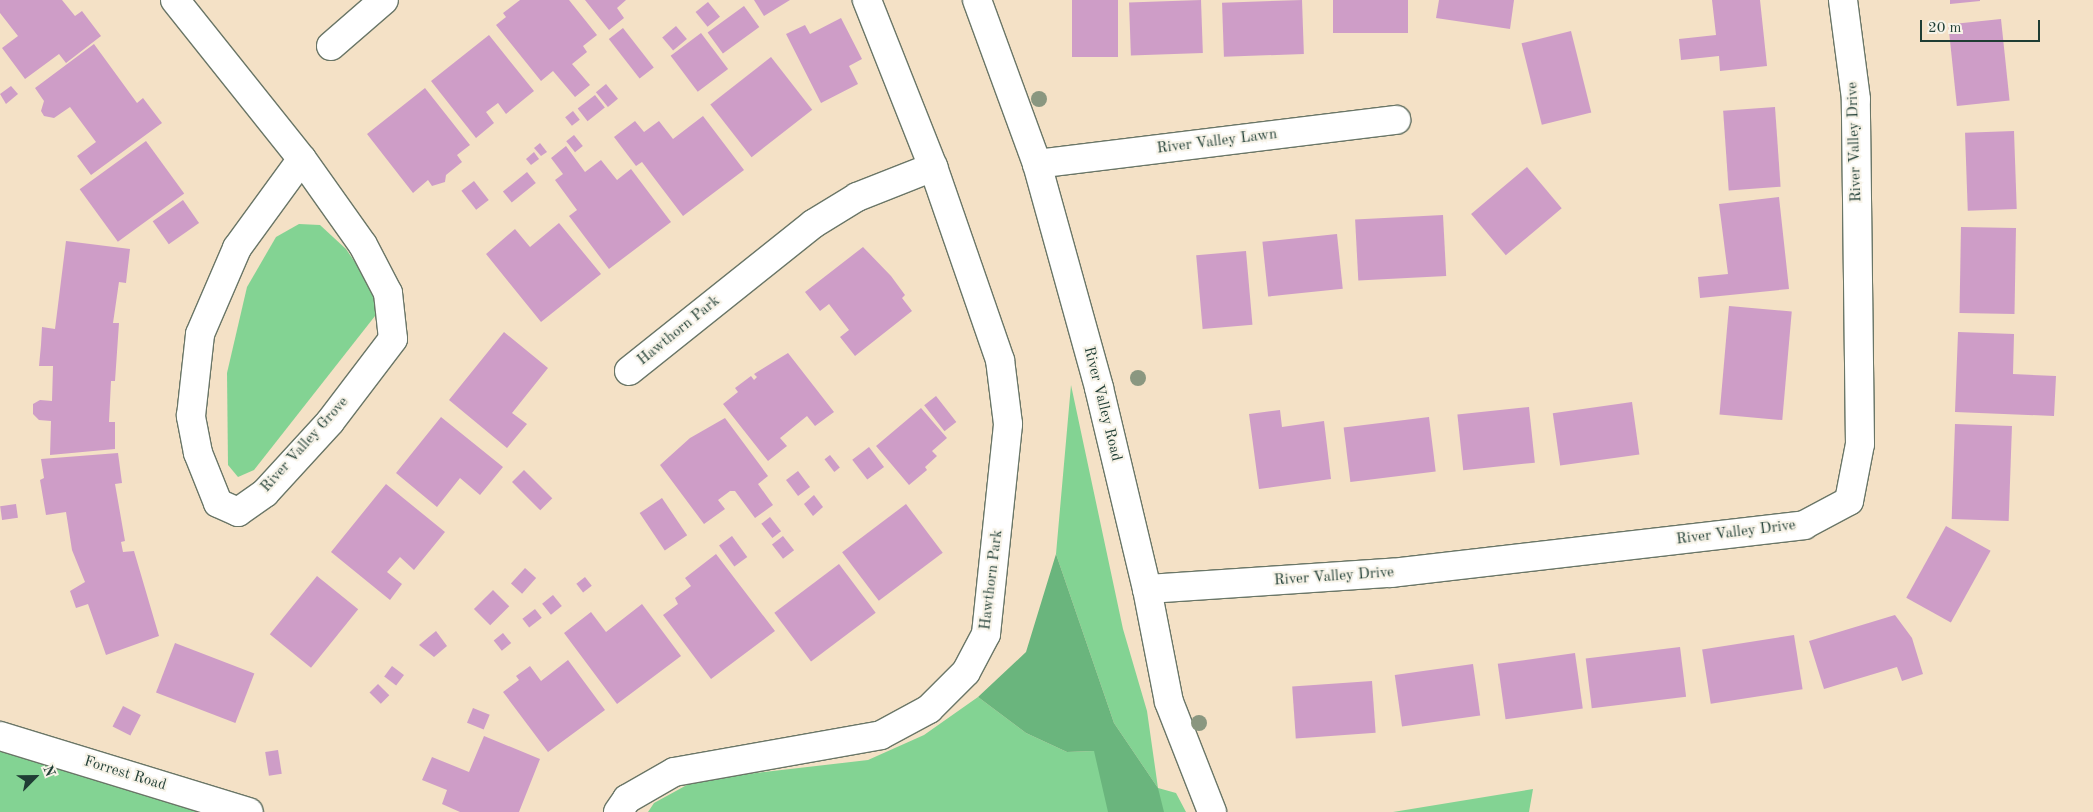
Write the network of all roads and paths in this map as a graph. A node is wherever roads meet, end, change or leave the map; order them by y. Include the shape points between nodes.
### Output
1 (175, 0) edge
2 (384, 0) edge
3 (867, 0) edge
4 (977, 0) edge
5 (1843, 0) edge
6 (331, 46) dead end
7 (1396, 120) dead end
8 (302, 159) junction
9 (1037, 164) junction
10 (933, 167) junction
11 (629, 371) dead end
12 (1147, 589) junction
13 (0, 736) edge
14 (249, 812) edge
15 (618, 812) edge
16 (1212, 812) edge

1 - 8 street, River Valley Grove
2 - 6 street
3 - 10 street, Hawthorn Park
4 - 9 street, River Valley Road
5 - 12 street, River Valley Drive via 1856,99 1860,444 1850,502 1804,525 1391,574
7 - 9 street, River Valley Lawn
8 - 8 street, River Valley Grove via 363,245 388,294 393,339 330,422 265,493 238,512 218,503 198,453 190,416 200,334 238,248
9 - 12 street, River Valley Road via 1099,388
10 - 11 street, Hawthorn Park via 857,197 812,224
10 - 15 street, Hawthorn Park via 1000,360 1008,424 986,634 966,672 929,709 881,735 674,772 627,799
12 - 16 street, River Valley Road via 1169,702
13 - 14 street, Forrest Road

